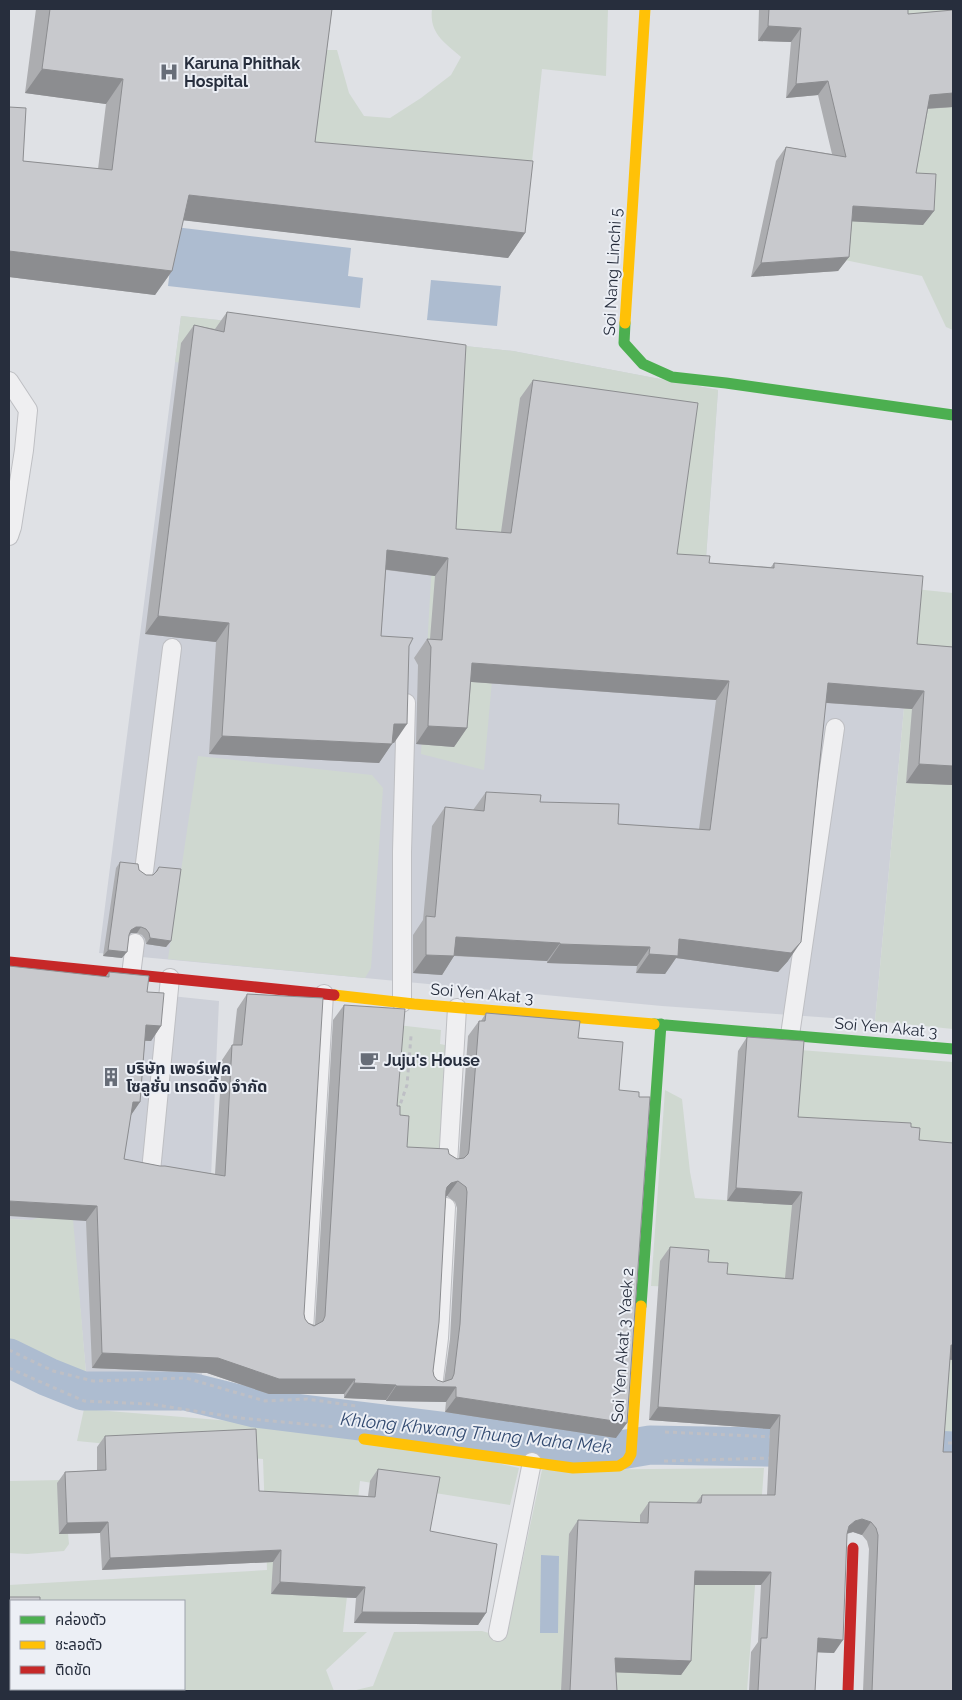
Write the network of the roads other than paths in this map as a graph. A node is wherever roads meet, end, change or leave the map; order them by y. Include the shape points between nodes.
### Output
1 (645, 9) edge
2 (9, 380) edge
3 (953, 415) edge
4 (9, 536) edge
5 (172, 648) dead end
6 (406, 684) edge
7 (835, 728) dead end
8 (144, 871) edge
9 (135, 943) dead end
10 (9, 962) edge
11 (131, 976) junction
12 (170, 978) junction
13 (324, 994) junction
14 (408, 1003) junction
15 (457, 1008) junction
16 (661, 1024) junction
17 (790, 1035) junction
18 (953, 1048) edge
19 (448, 1164) edge
20 (151, 1171) edge
21 (446, 1207) edge
22 (304, 1330) edge
23 (433, 1387) edge
24 (364, 1439) dead end
25 (532, 1462) junction
26 (853, 1548) dead end
27 (498, 1632) dead end
28 (848, 1691) edge

1 - 3 street, Soi Nang Linchi 5 via 624,343 643,364 672,377
2 - 4 lane via 28,410
5 - 8 lane
6 - 14 lane via 402,852
7 - 17 lane
9 - 11 lane
10 - 11 street, Soi Yen Akat 3
11 - 12 street, Soi Yen Akat 3
12 - 13 street, Soi Yen Akat 3
12 - 20 lane
13 - 14 street, Soi Yen Akat 3
13 - 22 lane
14 - 15 street, Soi Yen Akat 3
15 - 16 street, Soi Yen Akat 3
15 - 19 lane
16 - 17 street, Soi Yen Akat 3
16 - 25 street, Soi Yen Akat 3 Yaek 2 via 631,1445 627,1461 619,1466 573,1468
17 - 18 street, Soi Yen Akat 3
21 - 23 lane
24 - 25 street
25 - 27 lane
26 - 28 street

